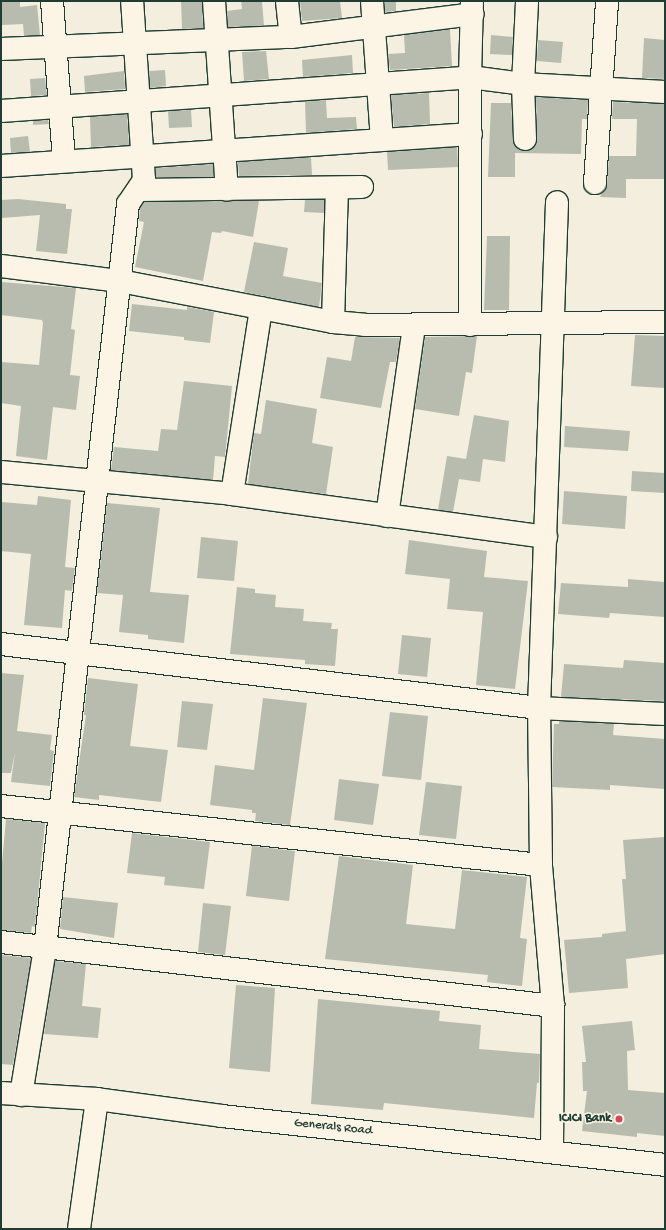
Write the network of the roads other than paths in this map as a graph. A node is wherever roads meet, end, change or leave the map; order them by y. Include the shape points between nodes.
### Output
1 (52, 1) edge
2 (132, 1) edge
3 (214, 1) edge
4 (287, 1) edge
5 (372, 1) edge
6 (527, 1) edge
7 (607, 1) edge
8 (472, 8) edge
9 (374, 28) junction
10 (291, 37) junction
11 (217, 40) junction
12 (136, 43) junction
13 (55, 47) junction
14 (1, 49) edge
15 (470, 77) junction
16 (378, 83) junction
17 (523, 84) junction
18 (600, 89) junction
19 (665, 92) edge
20 (221, 94) junction
21 (139, 100) junction
22 (60, 105) junction
23 (1, 111) edge
24 (471, 134) junction
25 (525, 139) dead end
26 (382, 140) junction
27 (225, 150) junction
28 (141, 155) junction
29 (64, 160) junction
30 (1, 166) edge
31 (595, 183) dead end
32 (362, 187) dead end
33 (337, 188) junction
34 (140, 190) junction
35 (227, 190) junction
36 (557, 202) dead end
37 (1, 266) edge
38 (120, 281) junction
39 (261, 308) junction
40 (333, 322) junction
41 (665, 322) edge
42 (554, 324) junction
43 (470, 325) junction
44 (414, 326) junction
45 (1, 472) edge
46 (97, 482) junction
47 (232, 494) junction
48 (387, 516) junction
49 (546, 537) junction
50 (1, 644) edge
51 (78, 653) junction
52 (538, 708) junction
53 (665, 714) edge
54 (1, 806) edge
55 (60, 813) junction
56 (542, 865) junction
57 (1, 942) edge
58 (45, 948) junction
59 (553, 1006) junction
60 (11, 1094) edge
61 (97, 1099) junction
62 (552, 1152) junction
63 (665, 1165) edge
64 (79, 1229) edge

1 - 13 street
2 - 12 street
3 - 11 street
4 - 10 street
5 - 9 street
6 - 17 street
7 - 18 street
8 - 9 street
8 - 15 street
9 - 10 street
9 - 16 street
10 - 11 street
11 - 12 street
11 - 20 street
12 - 13 street
12 - 21 street
13 - 14 street
13 - 22 street
15 - 16 street
15 - 17 street
15 - 24 street
16 - 20 street
16 - 26 street
17 - 18 street
17 - 25 street
18 - 19 street
18 - 31 street
20 - 21 street
20 - 27 street
21 - 22 street
21 - 28 street
22 - 23 street
22 - 29 street
24 - 26 street
24 - 43 street
26 - 27 street
27 - 28 street
27 - 35 street
28 - 29 street
28 - 34 street via 144,180
29 - 30 street
32 - 33 street
33 - 35 street
33 - 40 street
34 - 35 street
34 - 38 street via 132,196 128,204
36 - 42 street
37 - 38 street
38 - 39 street
38 - 46 street
39 - 40 street
39 - 47 street
40 - 44 street
41 - 42 street
42 - 43 street
42 - 49 street
43 - 44 street
44 - 48 street
45 - 46 street
46 - 47 street
46 - 51 street
47 - 48 street
48 - 49 street
49 - 52 street
50 - 51 street
51 - 52 street
51 - 55 street
52 - 53 street
52 - 56 street
54 - 55 street
55 - 56 street
55 - 58 street
56 - 59 street
57 - 58 street
58 - 59 street
58 - 60 street
59 - 62 street
60 - 61 street, Generals Road
61 - 62 street, Generals Road via 222,1116
61 - 64 street
62 - 63 street, Generals Road

